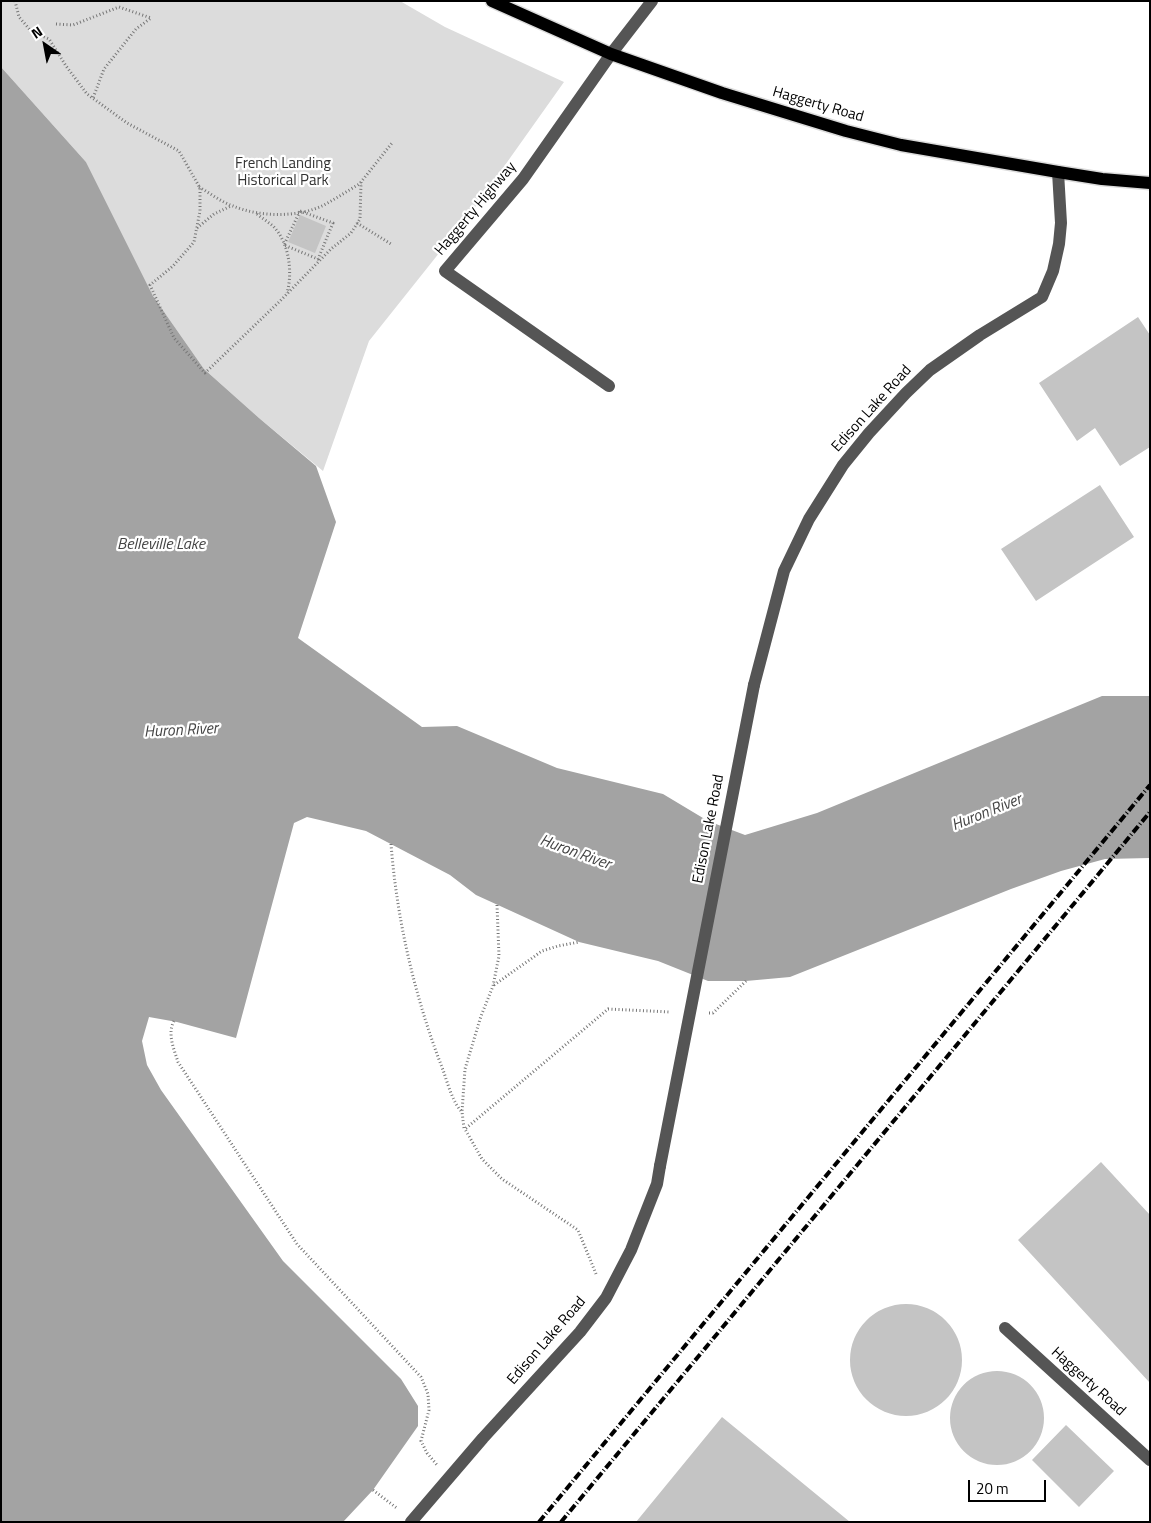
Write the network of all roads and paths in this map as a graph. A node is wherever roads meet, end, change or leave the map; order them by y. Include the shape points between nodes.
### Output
1 (15, 1) edge
2 (493, 1) edge
3 (652, 1) edge
4 (56, 24) dead end
5 (611, 54) junction
6 (93, 98) junction
7 (392, 143) dead end
8 (1058, 172) junction
9 (361, 182) junction
10 (1150, 182) edge
11 (199, 187) junction
12 (231, 206) junction
13 (300, 212) junction
14 (256, 214) junction
15 (357, 223) junction
16 (196, 228) junction
17 (391, 244) dead end
18 (284, 245) junction
19 (286, 295) junction
20 (609, 386) dead end
21 (391, 844) dead end
22 (497, 904) dead end
23 (579, 942) dead end
24 (746, 981) dead end
25 (493, 986) junction
26 (674, 1012) dead end
27 (703, 1012) dead end
28 (174, 1021) dead end
29 (462, 1112) junction
30 (465, 1129) junction
31 (606, 1298) junction
32 (1005, 1328) dead end
33 (1150, 1460) edge
34 (449, 1478) junction
35 (373, 1490) dead end
36 (412, 1521) edge

1 - 6 path via 19,17 31,31 49,39 66,66
2 - 5 main road, Haggerty Road
3 - 5 street
4 - 6 path via 73,25 119,7 151,18 136,29 104,69
5 - 8 main road, Haggerty Road via 846,131 901,145
5 - 20 street, Haggerty Highway via 524,179 446,271
6 - 11 path via 127,123 179,151
7 - 9 path
8 - 10 main road, Haggerty Road
8 - 31 street, Edison Lake Road, bridge via 1059,244 1053,271 1042,297 930,370 900,400 843,466 809,519 784,571 754,686 657,1184 631,1250
9 - 13 path via 323,205
9 - 15 path via 360,218
11 - 12 path
11 - 16 path via 200,211
12 - 14 path
12 - 16 path
13 - 14 path
13 - 18 path
13 - 18 path via 333,223 318,259
14 - 18 path via 274,227
15 - 17 path
15 - 19 path via 351,233
16 - 19 path via 194,242 150,285 174,338 205,373
18 - 19 path via 290,261
21 - 29 path via 402,935 432,1041
22 - 25 path via 499,956
23 - 25 path via 542,951
24 - 27 path via 713,1013
25 - 29 path via 465,1069
26 - 30 path via 608,1009
28 - 34 path via 172,1041 178,1062 297,1244 421,1377 428,1394 429,1410 421,1441
29 - 30 path
30 - 31 path via 482,1158 502,1179 578,1230
31 - 34 street, Edison Lake Road via 580,1332
32 - 33 street, Haggerty Road
34 - 36 street, Edison Lake Road
35 - 36 path

